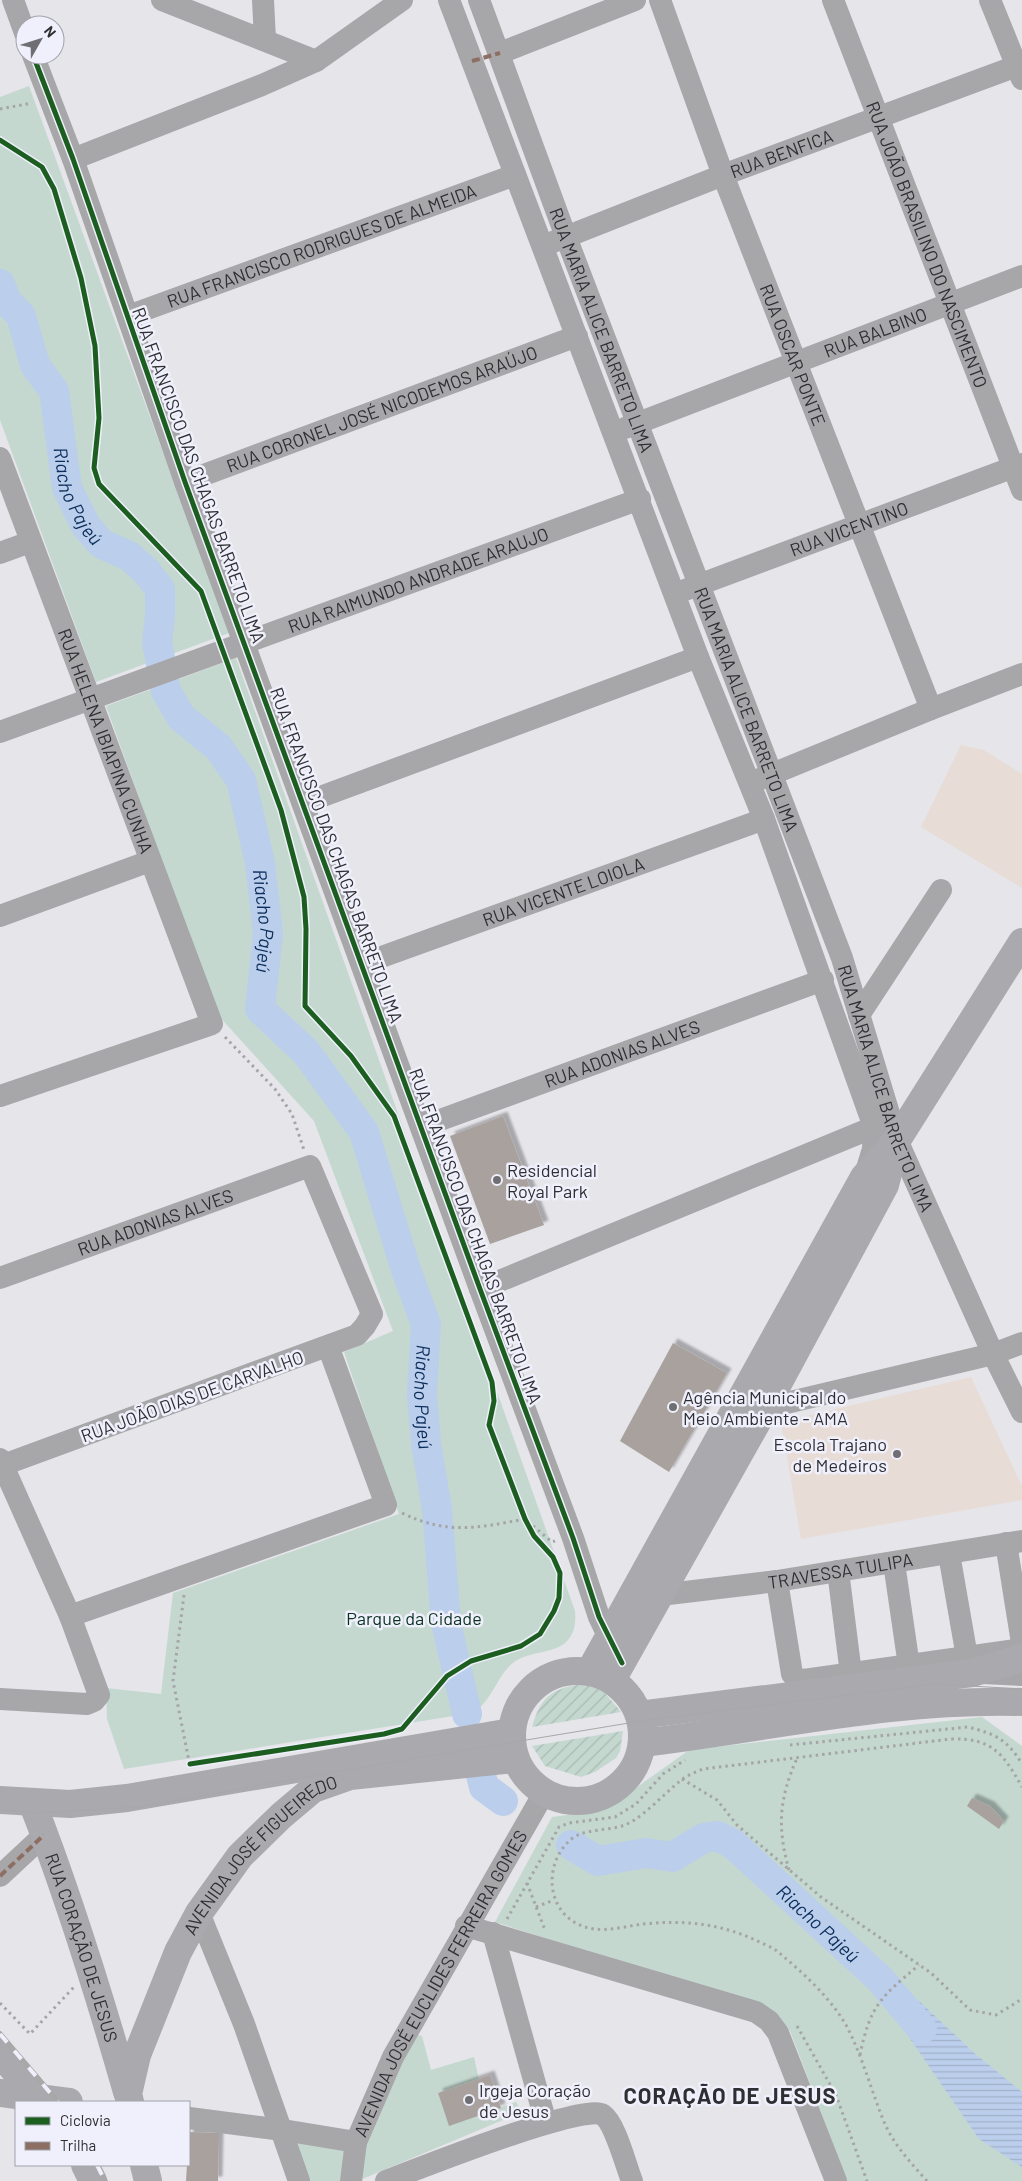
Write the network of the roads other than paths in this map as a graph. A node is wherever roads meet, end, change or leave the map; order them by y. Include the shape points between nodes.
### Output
1 (6, 0) edge
2 (13, 0) edge
3 (162, 0) edge
4 (263, 0) edge
5 (402, 0) edge
6 (449, 0) edge
7 (479, 0) edge
8 (635, 0) edge
9 (660, 0) edge
10 (833, 0) edge
11 (990, 0) edge
12 (0, 2) edge
13 (18, 15) edge
14 (264, 40) junction
15 (500, 53) junction
16 (316, 61) junction
17 (37, 65) edge
18 (1020, 69) edge
19 (878, 117) junction
20 (73, 159) junction
21 (515, 175) junction
22 (723, 175) junction
23 (566, 237) junction
24 (542, 247) junction
25 (1022, 276) edge
26 (949, 303) junction
27 (128, 316) junction
28 (577, 336) junction
29 (795, 362) junction
30 (638, 423) junction
31 (615, 433) junction
32 (0, 458) edge
33 (1018, 466) edge
34 (185, 482) junction
35 (1022, 490) edge
36 (640, 499) junction
37 (859, 525) junction
38 (30, 542) junction
39 (0, 553) edge
40 (698, 584) junction
41 (675, 593) junction
42 (244, 643) junction
43 (698, 657) junction
44 (1022, 674) edge
45 (90, 698) junction
46 (931, 708) junction
47 (0, 732) edge
48 (773, 774) junction
49 (750, 783) junction
50 (304, 803) junction
51 (764, 819) junction
52 (150, 861) junction
53 (941, 890) dead end
54 (0, 916) edge
55 (1022, 942) edge
56 (362, 964) junction
57 (823, 980) junction
58 (859, 1015) junction
59 (0, 1096) edge
60 (421, 1127) junction
61 (874, 1127) junction
62 (897, 1140) junction
63 (864, 1177) junction
64 (0, 1278) edge
65 (480, 1289) junction
66 (372, 1314) joint
67 (1022, 1343) edge
68 (328, 1346) junction
69 (993, 1354) junction
70 (765, 1408) junction
71 (1022, 1412) edge
72 (1, 1462) edge
73 (1014, 1542) edge
74 (949, 1554) junction
75 (894, 1563) junction
76 (838, 1571) junction
77 (777, 1581) junction
78 (660, 1594) junction
79 (70, 1616) junction
80 (608, 1637) junction
81 (1022, 1643) edge
82 (1022, 1649) edge
83 (1022, 1658) edge
84 (970, 1665) junction
85 (909, 1666) junction
86 (608, 1672) junction
87 (851, 1674) junction
88 (1022, 1675) edge
89 (0, 1699) edge
90 (1022, 1702) edge
91 (639, 1715) junction
92 (511, 1732) junction
93 (642, 1743) junction
94 (516, 1759) junction
95 (544, 1793) junction
96 (0, 1800) edge
97 (32, 1802) junction
98 (44, 1835) junction
99 (0, 1876) edge
100 (198, 1913) junction
101 (466, 1926) junction
102 (500, 1926) junction
103 (0, 2053) edge
104 (0, 2092) edge
105 (129, 2098) edge
106 (39, 2100) edge
107 (54, 2101) edge
108 (190, 2118) edge
109 (546, 2123) junction
110 (283, 2130) junction
111 (356, 2142) junction
112 (86, 2166) edge
113 (144, 2166) edge
114 (93, 2181) edge
115 (148, 2181) edge
116 (300, 2181) edge
117 (351, 2181) edge
118 (386, 2181) edge
119 (632, 2181) edge
120 (836, 2181) edge

1 - 12 street
2 - 13 street
3 - 14 street
4 - 14 street
5 - 16 street
6 - 21 street, RUA MARIA ALICE BARRETO LIMA
7 - 15 street, RUA MARIA ALICE BARRETO LIMA
8 - 15 street
9 - 22 street, RUA OSCAR PONTE
10 - 19 street, RUA JOÃO BRASILINO DO NASCIMENTO
11 - 18 street
14 - 16 street
15 - 23 street, RUA MARIA ALICE BARRETO LIMA
16 - 20 street
17 - 20 street, RUA FRANCISCO DAS CHAGAS BARRETO LIMA
18 - 19 street, RUA BENFICA
19 - 22 street, RUA BENFICA
19 - 26 street, RUA JOÃO BRASILINO DO NASCIMENTO
20 - 27 street, RUA FRANCISCO DAS CHAGAS BARRETO LIMA
21 - 24 street, RUA MARIA ALICE BARRETO LIMA
21 - 27 street, RUA FRANCISCO RODRIGUES DE ALMEIDA
22 - 23 street, RUA BENFICA
22 - 29 street, RUA OSCAR PONTE
23 - 24 street, RUA BENFICA
23 - 30 street, RUA MARIA ALICE BARRETO LIMA
24 - 28 street, RUA MARIA ALICE BARRETO LIMA
25 - 26 street, RUA BALBINO
26 - 29 street, RUA BALBINO
26 - 33 street, RUA JOÃO BRASILINO DO NASCIMENTO
27 - 34 street, RUA FRANCISCO DAS CHAGAS BARRETO LIMA
28 - 31 street, RUA MARIA ALICE BARRETO LIMA
28 - 34 street, RUA CORONEL JOSÉ NICODEMOS ARAÚJO
29 - 30 street, RUA BALBINO
29 - 37 street, RUA OSCAR PONTE
30 - 31 street, RUA BALBINO
30 - 40 street, RUA MARIA ALICE BARRETO LIMA
31 - 36 street, RUA MARIA ALICE BARRETO LIMA
32 - 38 street, RUA HELENA IBIAPINA CUNHA
33 - 35 street, RUA JOÃO BRASILINO DO NASCIMENTO
33 - 37 street, RUA VICENTINO
34 - 42 street, RUA FRANCISCO DAS CHAGAS BARRETO LIMA
36 - 41 street, RUA MARIA ALICE BARRETO LIMA
36 - 42 street, RUA RAIMUNDO ANDRADE ARAUJO
37 - 40 street, RUA VICENTINO
37 - 46 street, RUA OSCAR PONTE
38 - 39 street
38 - 45 street, RUA HELENA IBIAPINA CUNHA
40 - 41 street, RUA VICENTINO
40 - 48 street, RUA MARIA ALICE BARRETO LIMA
41 - 43 street, RUA MARIA ALICE BARRETO LIMA
42 - 45 street, RUA RAIMUNDO ANDRADE ARAUJO
42 - 50 street, RUA FRANCISCO DAS CHAGAS BARRETO LIMA
43 - 49 street, RUA MARIA ALICE BARRETO LIMA
43 - 50 street
44 - 46 street
45 - 47 street, RUA RAIMUNDO ANDRADE ARAUJO
45 - 52 street, RUA HELENA IBIAPINA CUNHA
46 - 48 street
48 - 49 street
48 - 58 street, RUA MARIA ALICE BARRETO LIMA via 842,958
49 - 51 street, RUA MARIA ALICE BARRETO LIMA
50 - 56 street, RUA FRANCISCO DAS CHAGAS BARRETO LIMA
51 - 56 street, RUA VICENTE LOIOLA
51 - 57 street, RUA MARIA ALICE BARRETO LIMA
52 - 54 street
52 - 59 street, RUA HELENA IBIAPINA CUNHA via 212,1024
53 - 58 street
55 - 62 main road
56 - 60 street, RUA FRANCISCO DAS CHAGAS BARRETO LIMA
57 - 60 street, RUA ADONIAS ALVES
57 - 61 street, RUA MARIA ALICE BARRETO LIMA
58 - 62 street, RUA MARIA ALICE BARRETO LIMA
60 - 65 street, RUA FRANCISCO DAS CHAGAS BARRETO LIMA
61 - 62 street
61 - 63 street, RUA MARIA ALICE BARRETO LIMA via 873,1149
61 - 65 street
62 - 63 main road
62 - 69 street, RUA MARIA ALICE BARRETO LIMA
62 - 70 main road via 885,1185
63 - 80 main road
64 - 66 street, RUA ADONIAS ALVES via 310,1166
65 - 80 street, RUA FRANCISCO DAS CHAGAS BARRETO LIMA
66 - 68 street, RUA JOÃO DIAS DE CARVALHO via 357,1335
67 - 69 street
68 - 72 street, RUA JOÃO DIAS DE CARVALHO
68 - 79 street via 386,1505
69 - 70 street
69 - 71 street, RUA MARIA ALICE BARRETO LIMA
70 - 78 main road
72 - 79 street
73 - 74 street, TRAVESSA TULIPA
73 - 81 street
74 - 75 street, TRAVESSA TULIPA
74 - 84 street
75 - 76 street, TRAVESSA TULIPA
75 - 85 street
76 - 77 street, TRAVESSA TULIPA
76 - 87 street
77 - 78 street, TRAVESSA TULIPA
77 - 87 street via 792,1674 804,1680
78 - 86 main road
79 - 89 street via 98,1695 94,1701 87,1704
80 - 86 main road
82 - 84 street
83 - 84 main road
84 - 85 street
84 - 88 street
84 - 91 main road
85 - 87 street
86 - 91 main road via 628,1695
86 - 92 main road via 571,1670 553,1674 524,1697 515,1714
90 - 93 main road via 939,1703
91 - 93 main road
92 - 94 main road
92 - 97 main road, AVENIDA JOSÉ FIGUEIREDO via 194,1771 98,1802
93 - 95 main road via 636,1764 624,1782 607,1795 586,1801 564,1800
94 - 95 main road via 527,1778
94 - 100 main road, AVENIDA JOSÉ FIGUEIREDO via 350,1776 313,1789 240,1856
95 - 101 street, AVENIDA JOSÉ EUCLIDES FERREIRA GOMES
96 - 97 main road, AVENIDA JOSÉ FIGUEIREDO
97 - 98 main road, RUA CORAÇÃO DE JESUS
98 - 99 street
98 - 105 main road, RUA CORAÇÃO DE JESUS via 92,1969
100 - 105 main road, AVENIDA JOSÉ FIGUEIREDO via 178,1952 137,2055
100 - 110 street
101 - 102 street
101 - 111 street, AVENIDA JOSÉ EUCLIDES FERREIRA GOMES via 393,2057
102 - 109 street
102 - 120 street via 756,2012 770,2022 778,2033
103 - 106 main road
104 - 106 main road
106 - 107 main road
108 - 110 street
109 - 118 street
109 - 119 street via 596,2112 604,2115 611,2125
110 - 111 street
110 - 116 street
111 - 117 street, AVENIDA JOSÉ EUCLIDES FERREIRA GOMES
112 - 114 main road
113 - 115 main road

